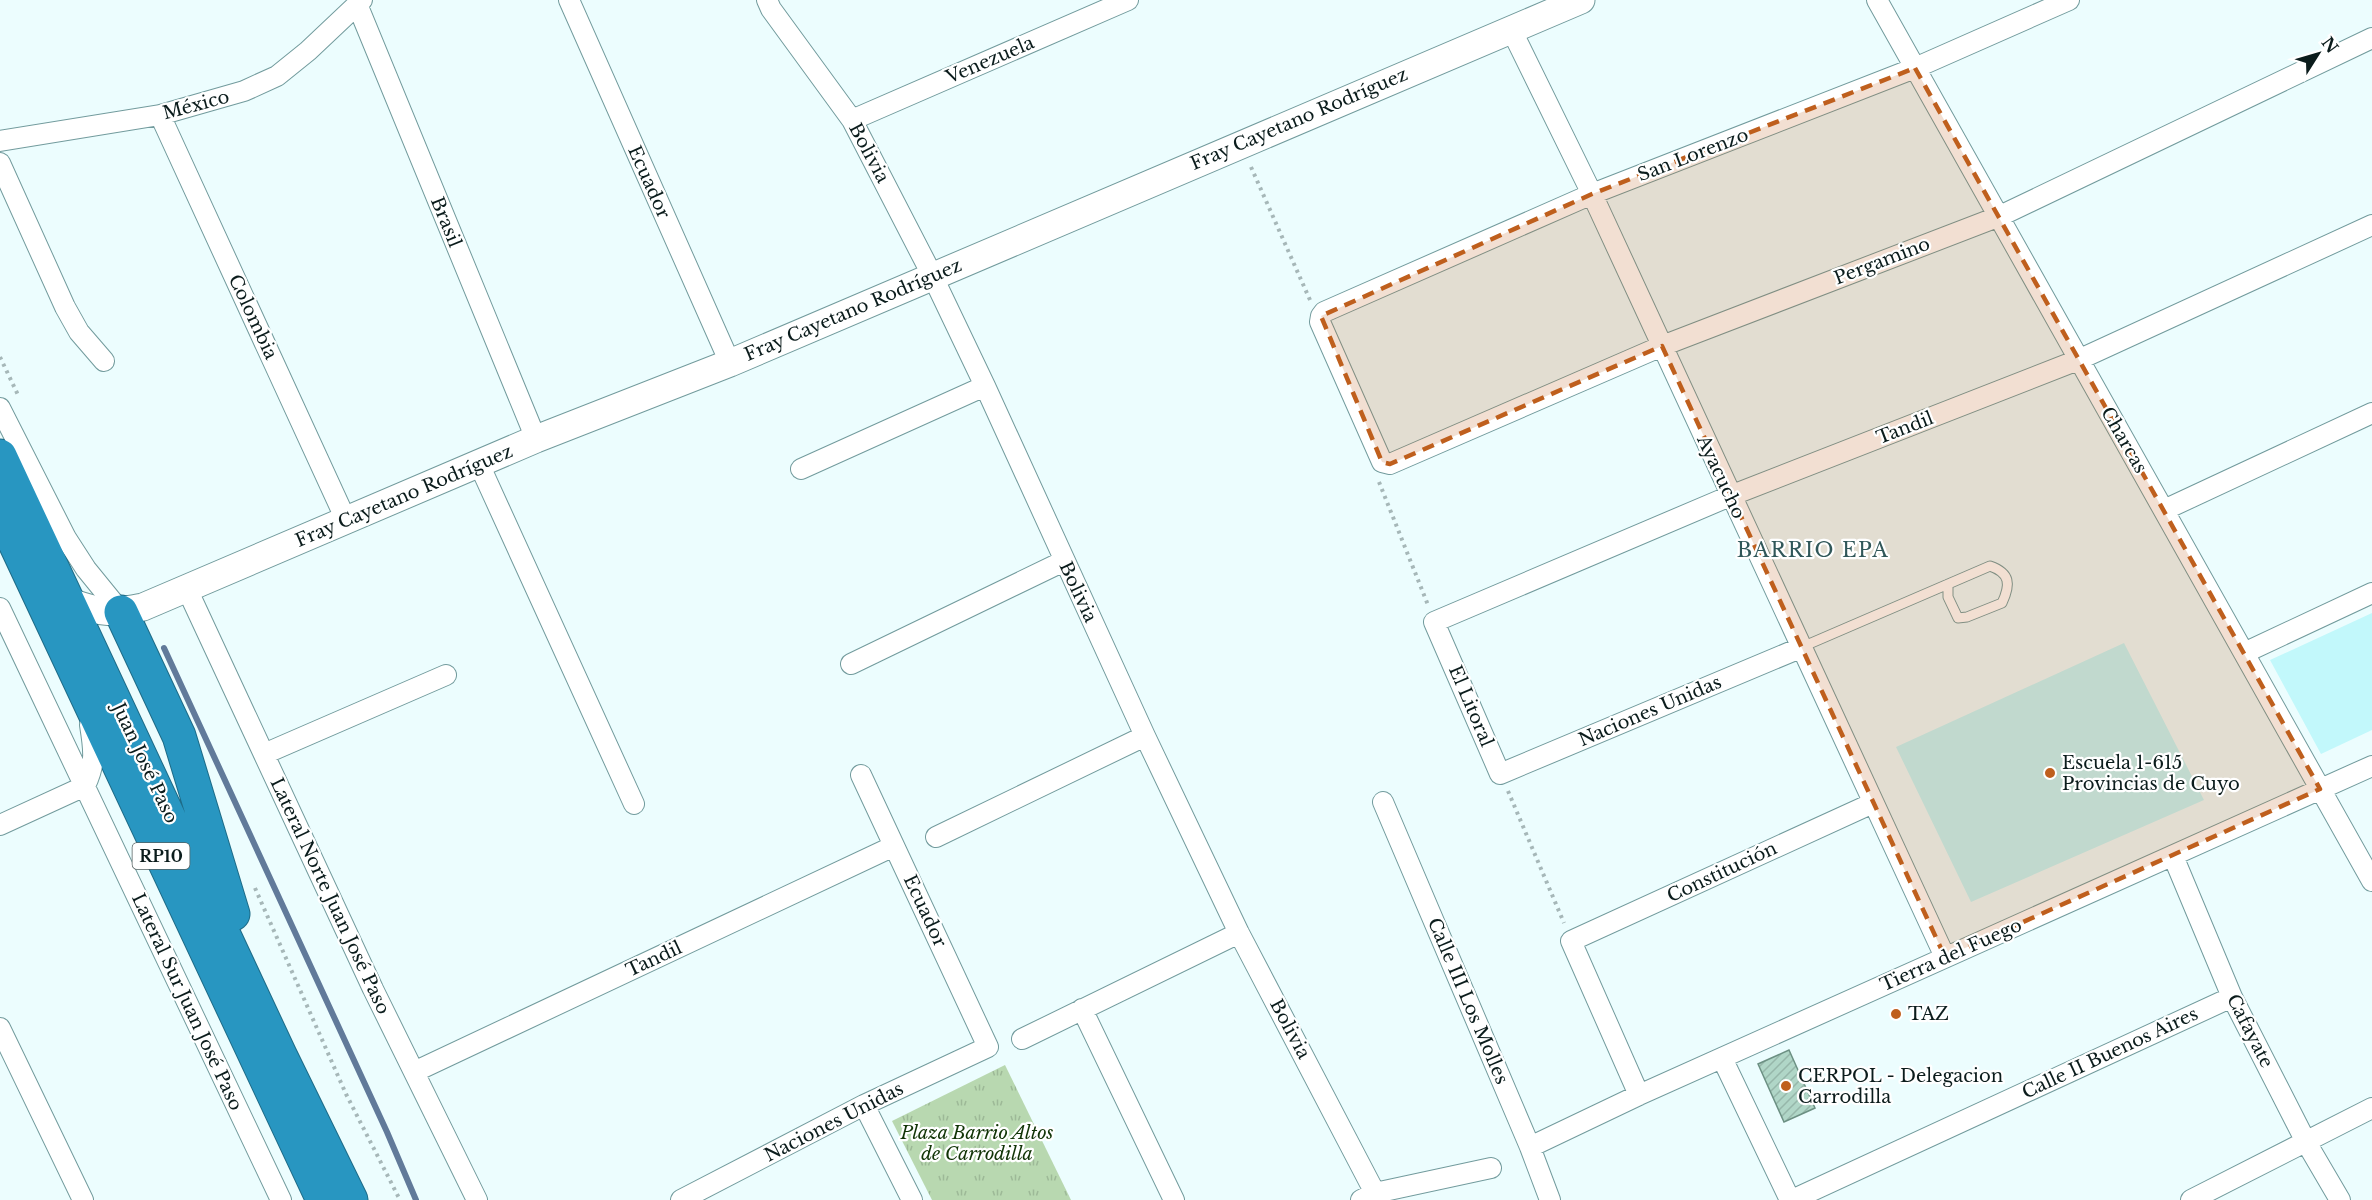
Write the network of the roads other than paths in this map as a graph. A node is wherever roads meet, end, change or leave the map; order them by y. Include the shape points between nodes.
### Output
1 (569, 0) edge
2 (767, 0) edge
3 (1128, 0) edge
4 (1581, 0) edge
5 (1877, 0) edge
6 (2069, 0) edge
7 (359, 2) edge
8 (1511, 29) junction
9 (2372, 38) edge
10 (1915, 68) junction
11 (160, 115) junction
12 (852, 120) junction
13 (0, 141) edge
14 (0, 163) edge
15 (1592, 194) junction
16 (2000, 216) junction
17 (2372, 225) edge
18 (932, 275) junction
19 (1662, 346) junction
20 (2078, 360) junction
21 (104, 361) dead end
22 (730, 363) junction
23 (986, 386) junction
24 (0, 408) edge
25 (2372, 413) edge
26 (536, 440) junction
27 (0, 456) edge
28 (479, 464) junction
29 (1384, 464) joint
30 (801, 470) dead end
31 (1730, 496) junction
32 (2164, 510) junction
33 (0, 511) edge
34 (346, 520) junction
35 (1064, 561) junction
36 (1948, 584) junction
37 (187, 589) junction
38 (2372, 593) edge
39 (70, 602) junction
40 (0, 608) edge
41 (121, 612) junction
42 (1434, 622) joint
43 (62, 645) junction
44 (1800, 648) junction
45 (2244, 653) junction
46 (851, 664) dead end
47 (446, 675) dead end
48 (1145, 736) junction
49 (264, 754) junction
50 (2372, 766) edge
51 (1500, 774) joint
52 (861, 775) dead end
53 (84, 786) junction
54 (2320, 789) junction
55 (1383, 802) dead end
56 (1873, 803) junction
57 (634, 804) dead end
58 (0, 825) edge
59 (936, 837) dead end
60 (894, 846) junction
61 (2173, 856) junction
62 (2372, 881) edge
63 (1239, 933) junction
64 (1946, 957) junction
65 (2232, 997) junction
66 (1082, 1009) junction
67 (0, 1028) edge
68 (1022, 1039) dead end
69 (988, 1047) joint
70 (280, 1055) junction
71 (1722, 1058) junction
72 (414, 1072) junction
73 (1639, 1095) junction
74 (864, 1105) junction
75 (2372, 1108) edge
76 (2306, 1142) junction
77 (1530, 1147) junction
78 (1491, 1168) dead end
79 (1368, 1196) edge
80 (82, 1200) edge
81 (281, 1200) edge
82 (323, 1200) edge
83 (351, 1200) edge
84 (477, 1200) edge
85 (681, 1200) edge
86 (912, 1200) edge
87 (1174, 1200) edge
88 (1550, 1200) edge
89 (1791, 1200) edge
90 (2191, 1200) edge
91 (2340, 1200) edge

1 - 22 street, Ecuador
2 - 12 street, Bolivia
3 - 12 street, Venezuela
4 - 8 street, Fray Cayetano Rodríguez
5 - 10 street, Charcas
6 - 10 street, San Lorenzo
7 - 11 street, México via 277,76 244,92
7 - 26 street, Brasil
8 - 15 street, Ayacucho
8 - 18 street, Fray Cayetano Rodríguez
9 - 16 street, Pergamino
10 - 15 street, San Lorenzo
10 - 16 street, Charcas
11 - 13 street, México
11 - 34 street, Colombia
12 - 18 street, Bolivia
14 - 21 street via 65,307 79,332
15 - 19 street, Ayacucho
15 - 29 street, San Lorenzo via 1335,307 1321,319
16 - 19 street, Pergamino
16 - 20 street, Charcas
17 - 20 street, Tandil
18 - 22 street, Fray Cayetano Rodríguez
18 - 23 street, Bolivia
19 - 29 street, Pergamino
19 - 31 street, Ayacucho
20 - 31 street, Tandil
20 - 32 street, Charcas
22 - 26 street, Fray Cayetano Rodríguez
23 - 30 street
23 - 35 street, Bolivia
24 - 41 street via 66,538
25 - 32 street
26 - 28 street, Fray Cayetano Rodríguez
27 - 39 highway, Juan José Paso / RP10
28 - 34 street, Fray Cayetano Rodríguez
28 - 57 street
31 - 42 street, Tandil
31 - 44 street, Ayacucho
32 - 45 street, Charcas
33 - 43 highway, Juan José Paso / RP10
34 - 37 street, Fray Cayetano Rodríguez
35 - 46 street
35 - 48 street, Bolivia
36 - 36 lane via 1948,597 1958,618 2002,603 2008,579 2001,570 1990,566
36 - 44 lane
37 - 41 street, Fray Cayetano Rodríguez
37 - 49 street, Lateral Norte Juan José Paso
38 - 45 street
39 - 41 street, Fray Cayetano Rodríguez via 101,613
39 - 70 highway, Juan José Paso / RP10
40 - 53 street, Lateral Sur Juan José Paso
41 - 70 highway via 180,736
42 - 51 street, El Litoral
43 - 53 street via 90,725 95,753
43 - 82 highway, Juan José Paso / RP10
44 - 51 street, Naciones Unidas
44 - 56 street, Ayacucho
45 - 54 street, Charcas
47 - 49 street
48 - 59 street
48 - 63 street, Bolivia
49 - 72 street, Lateral Norte Juan José Paso
50 - 54 street, Tierra del Fuego
52 - 60 street, Ecuador
53 - 58 street
53 - 81 street, Lateral Sur Juan José Paso
54 - 61 street, Tierra del Fuego
54 - 62 street, Charcas
55 - 77 street, Calle III Los Molles
56 - 64 street, Ayacucho
56 - 73 street, Constitución via 1572,941
60 - 69 street, Ecuador
60 - 72 street, Tandil
61 - 64 street, Tierra del Fuego
61 - 65 street, Cafayate
63 - 66 street
63 - 79 street, Bolivia
64 - 71 street, Tierra del Fuego
65 - 76 street, Cafayate
65 - 89 street, Calle II Buenos Aires
66 - 68 street
66 - 87 street
67 - 80 street
69 - 74 street, Naciones Unidas
70 - 83 highway, Juan José Paso / RP10
71 - 73 street, Tierra del Fuego
71 - 89 street
72 - 84 street, Lateral Norte Juan José Paso
73 - 77 street, Tierra del Fuego
74 - 85 street, Naciones Unidas
74 - 86 street
75 - 76 street
76 - 90 street
76 - 91 street, Cafayate
77 - 88 street, Calle III Los Molles
78 - 79 street

